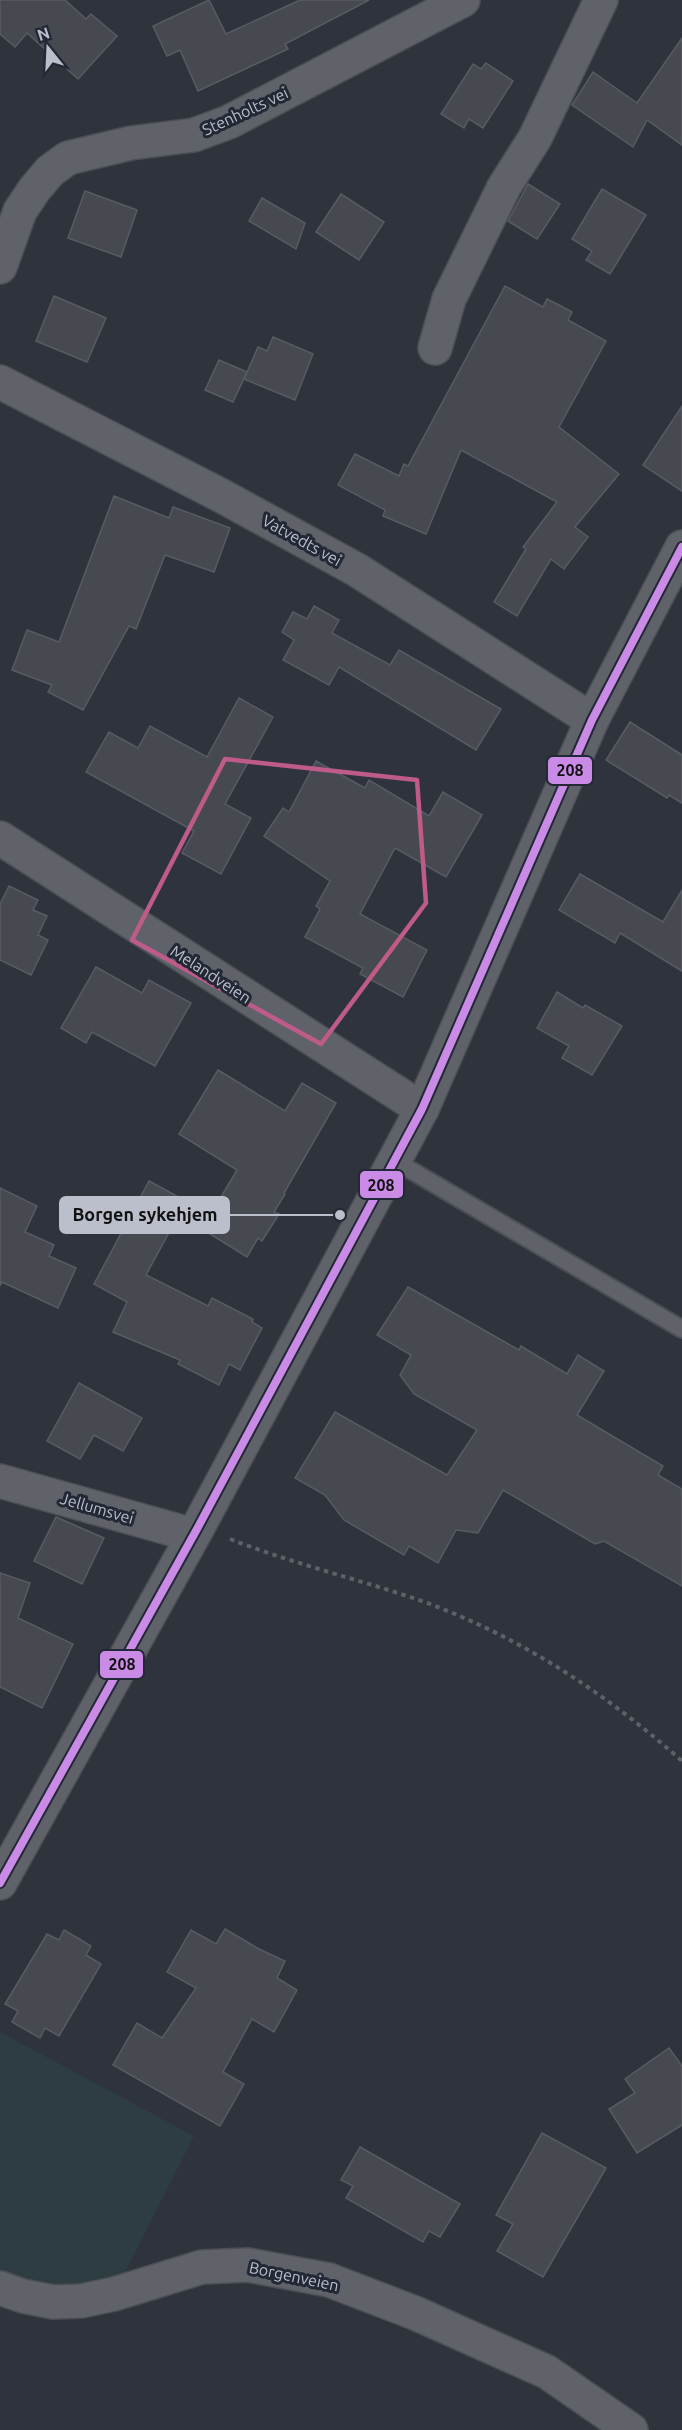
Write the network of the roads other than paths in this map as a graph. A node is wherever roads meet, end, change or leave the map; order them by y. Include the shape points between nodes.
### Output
1 (463, 0) edge
2 (601, 0) edge
3 (0, 267) edge
4 (435, 348) dead end
5 (0, 382) edge
6 (682, 548) edge
7 (592, 720) junction
8 (0, 838) edge
9 (422, 1109) junction
10 (395, 1161) junction
11 (682, 1329) edge
12 (0, 1481) edge
13 (195, 1532) junction
14 (0, 1883) edge
15 (0, 2288) edge
16 (631, 2430) edge

1 - 3 street, Stenholts vei via 229,122 194,135 131,143 68,158 50,171 20,211
2 - 4 street via 535,138 504,187 449,299
5 - 7 street, Vatvedts vei via 357,570
6 - 7 street
7 - 9 street
8 - 9 street, Melandveien
9 - 10 street
10 - 11 lane
10 - 13 street
12 - 13 street, Jellumsvei
13 - 14 street
15 - 16 street, Borgenveien via 53,2302 81,2301 202,2267 248,2265 329,2280 415,2313 547,2372

